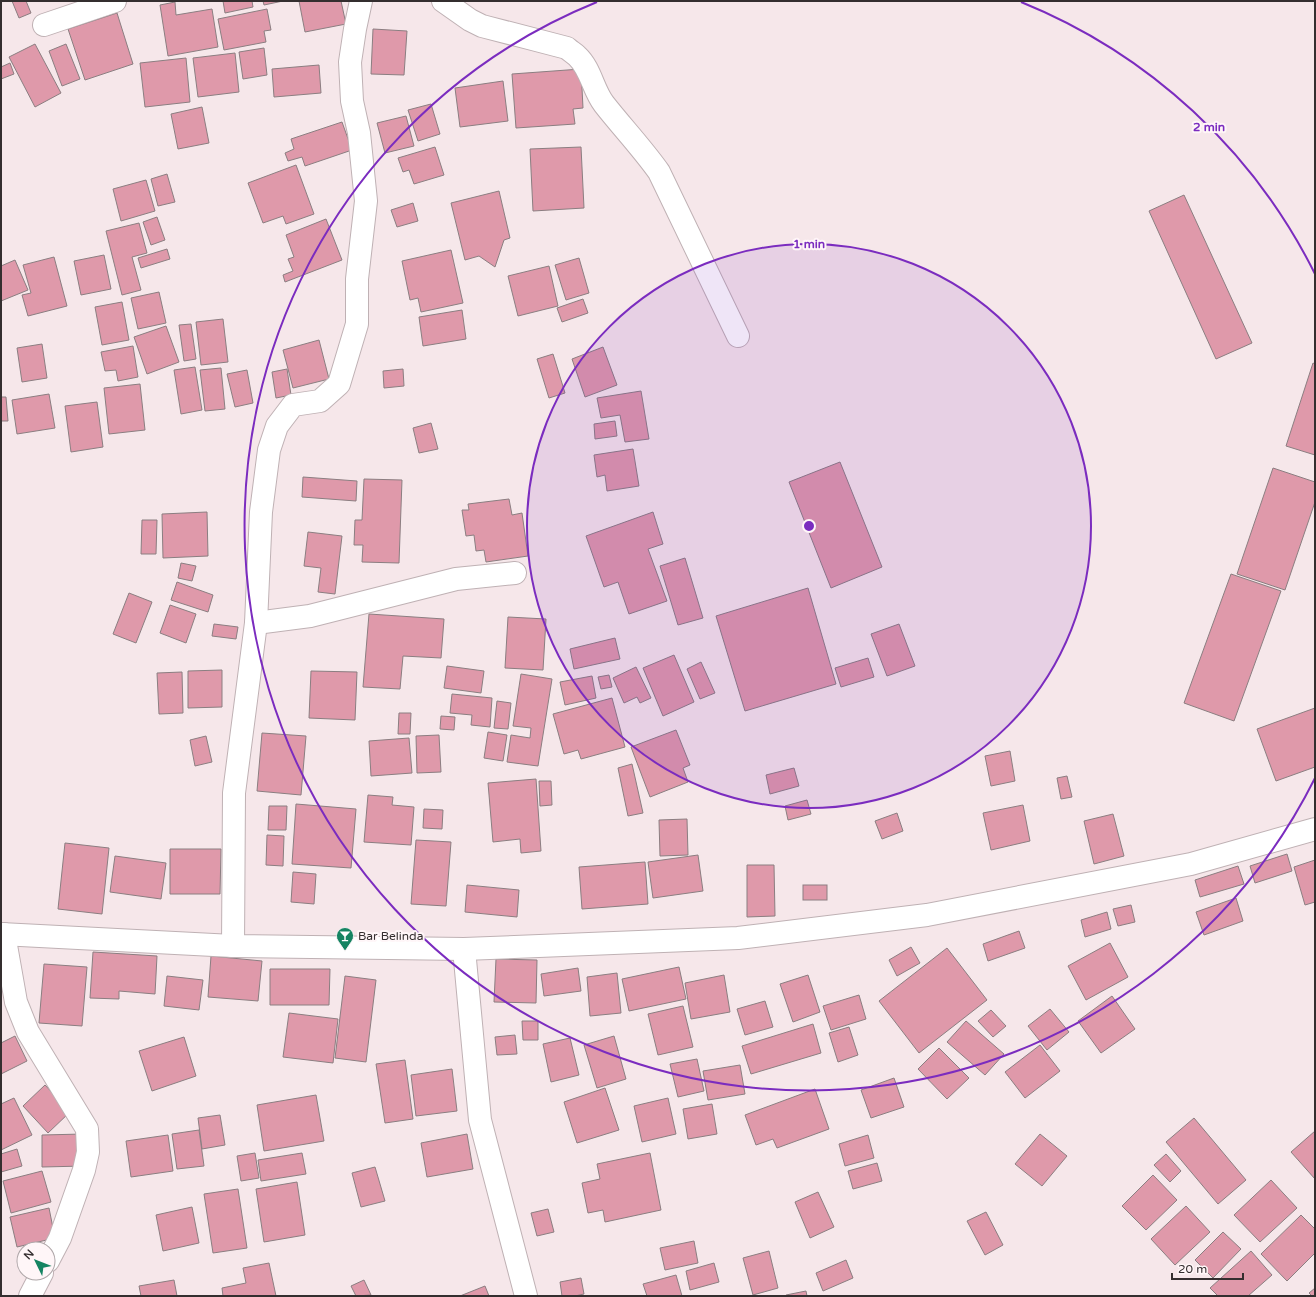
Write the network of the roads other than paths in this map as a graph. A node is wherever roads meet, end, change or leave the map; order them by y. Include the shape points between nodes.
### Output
1 (116, 1) edge
2 (361, 1) edge
3 (443, 1) edge
4 (44, 25) dead end
5 (738, 336) dead end
6 (515, 573) dead end
7 (256, 623) junction
8 (1315, 829) edge
9 (3, 934) edge
10 (233, 946) junction
11 (464, 949) junction
12 (56, 1246) edge
13 (38, 1281) edge
14 (30, 1296) edge
15 (526, 1296) edge

1 - 4 street
2 - 7 street via 350,62 352,101 359,133 366,201 357,279 356,324 339,384 320,401 293,405 275,432 269,450 261,512
3 - 5 street via 482,26 567,48 578,56 604,104 660,172
6 - 7 street via 456,579 310,616
7 - 10 street via 234,793
8 - 11 street via 1191,864 927,915 738,938
9 - 10 street
9 - 12 street via 16,1002 28,1032 86,1129 88,1152 84,1170
10 - 11 street
11 - 15 street via 480,1120
13 - 14 street

